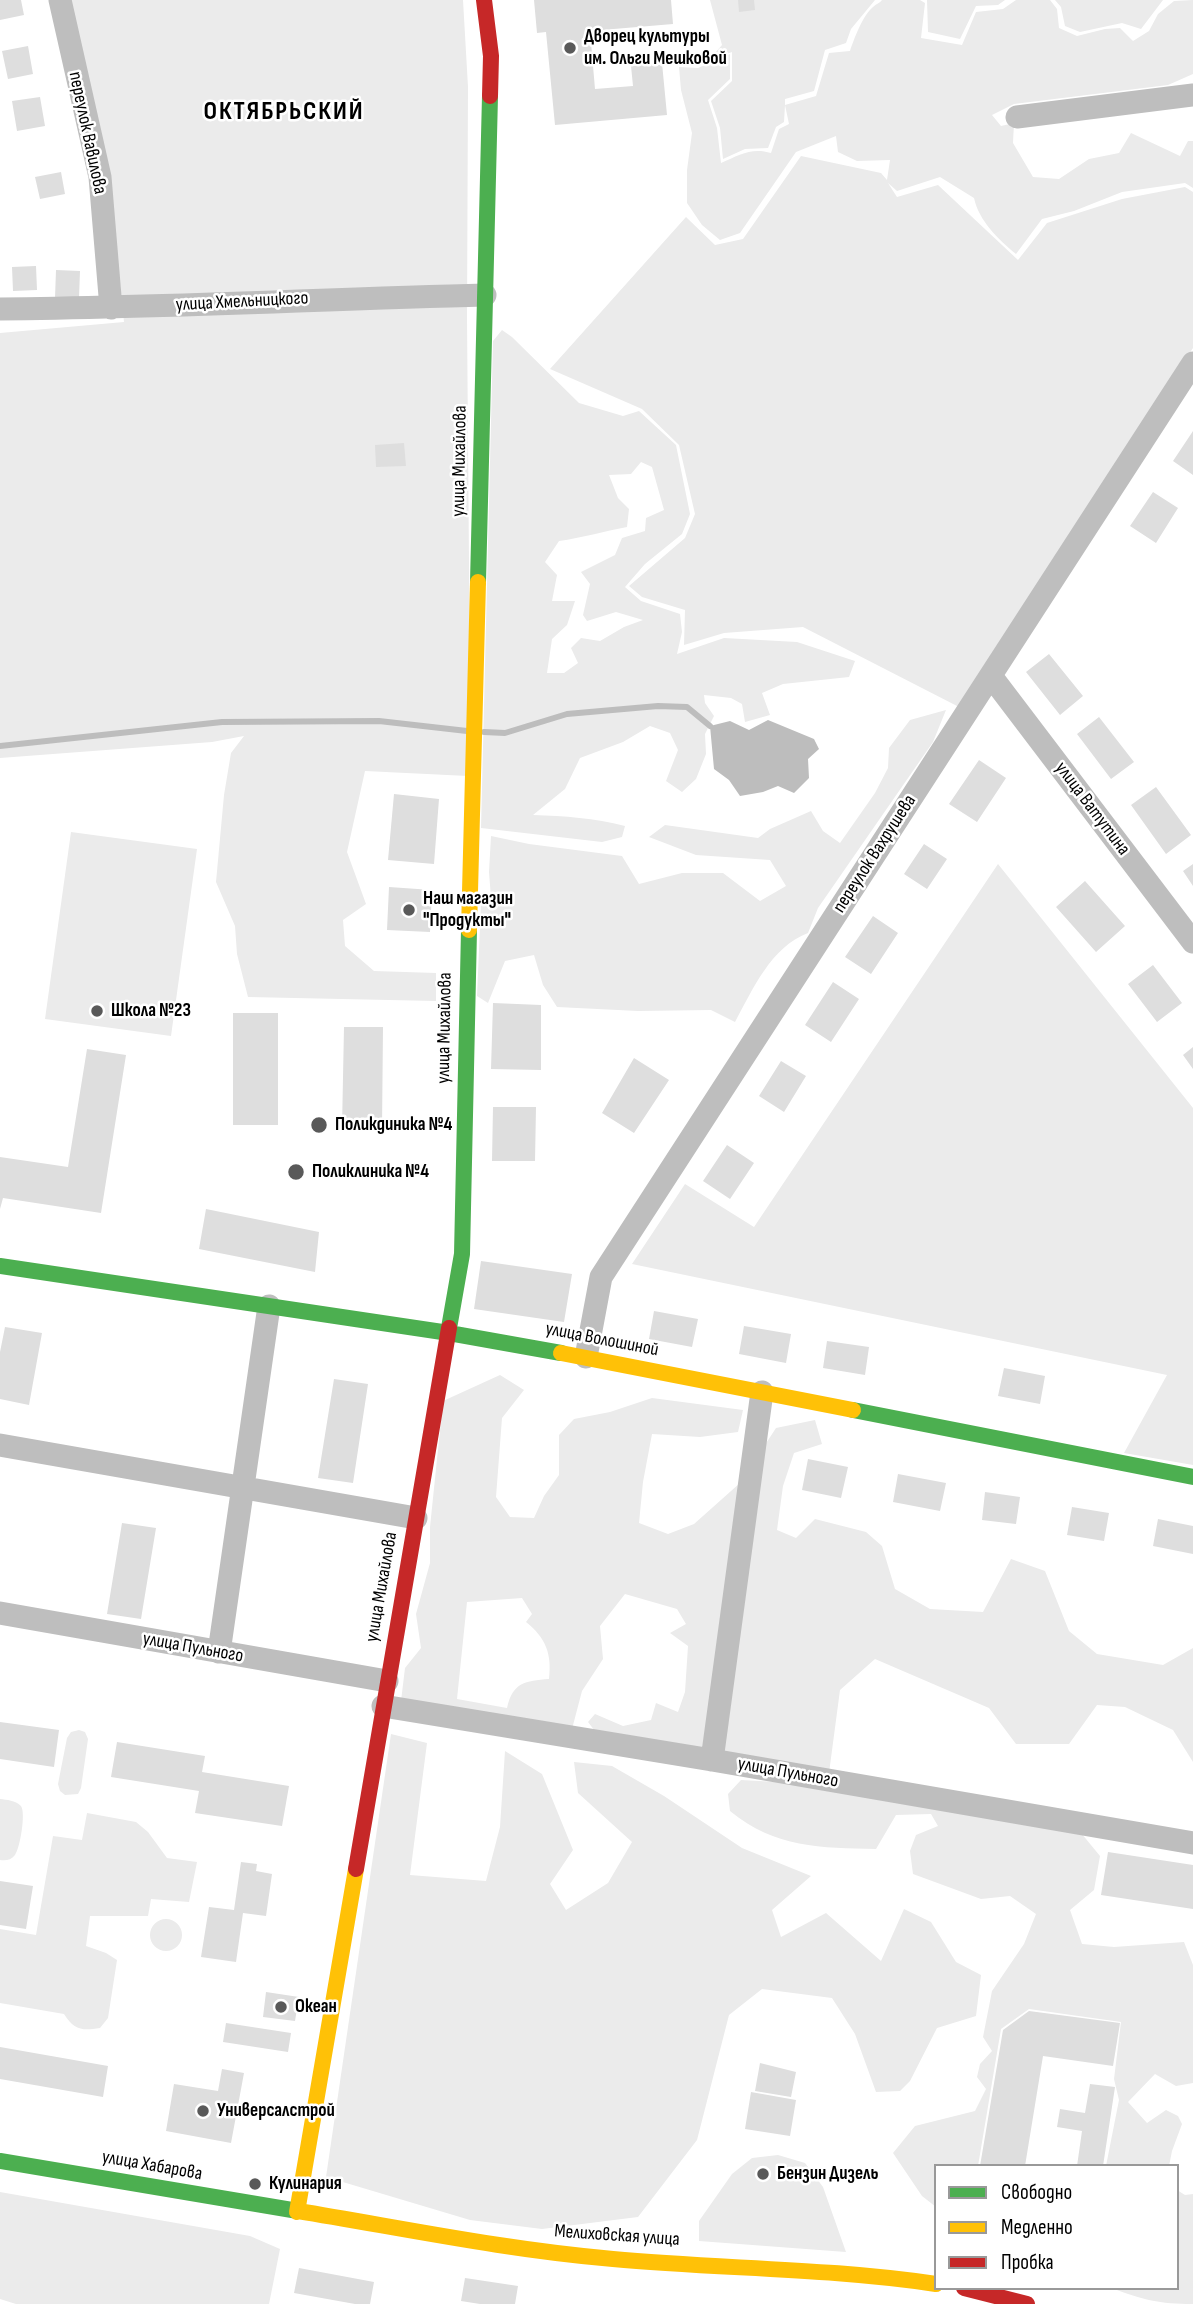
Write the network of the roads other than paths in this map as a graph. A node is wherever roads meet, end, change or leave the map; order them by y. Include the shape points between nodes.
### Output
1 (60, 0) edge
2 (484, 0) edge
3 (1193, 94) edge
4 (1017, 117) dead end
5 (485, 295) junction
6 (111, 308) junction
7 (0, 309) edge
8 (1193, 363) edge
9 (991, 676) junction
10 (1193, 942) edge
11 (0, 1266) edge
12 (269, 1306) junction
13 (449, 1333) junction
14 (586, 1357) junction
15 (762, 1392) junction
16 (0, 1445) edge
17 (1193, 1477) edge
18 (242, 1488) junction
19 (416, 1518) junction
20 (0, 1613) edge
21 (219, 1652) junction
22 (387, 1681) junction
23 (383, 1706) junction
24 (712, 1760) junction
25 (1193, 1843) edge
26 (0, 2161) edge
27 (296, 2212) junction
28 (934, 2284) edge
29 (972, 2290) edge
30 (1027, 2304) edge

1 - 6 street, переулок Вавилова via 100,177
2 - 5 street, улица Михайлова via 491,56
3 - 4 street
5 - 6 street, улица Хмельницкого
5 - 13 street, улица Михайлова via 462,1254
6 - 7 street, улица Хмельницкого
8 - 9 street, переулок Вахрушева
9 - 10 street, улица Ватутина
9 - 14 street, переулок Вахрушева via 601,1277
11 - 12 street, улица Волошиной
12 - 13 street, улица Волошиной
12 - 18 street
13 - 14 street, улица Волошиной
13 - 19 street, улица Михайлова
14 - 15 street, улица Волошиной
15 - 17 street, улица Волошиной
15 - 24 street
16 - 18 street
18 - 19 street
18 - 21 street
19 - 22 street, улица Михайлова
20 - 21 street, улица Пульного
21 - 22 street, улица Пульного
22 - 23 street, улица Михайлова
23 - 24 street, улица Пульного
23 - 27 street, улица Михайлова
24 - 25 street, улица Пульного
26 - 27 street, улица Хабарова
27 - 28 street, Мелиховская улица via 546,2252
29 - 30 street

